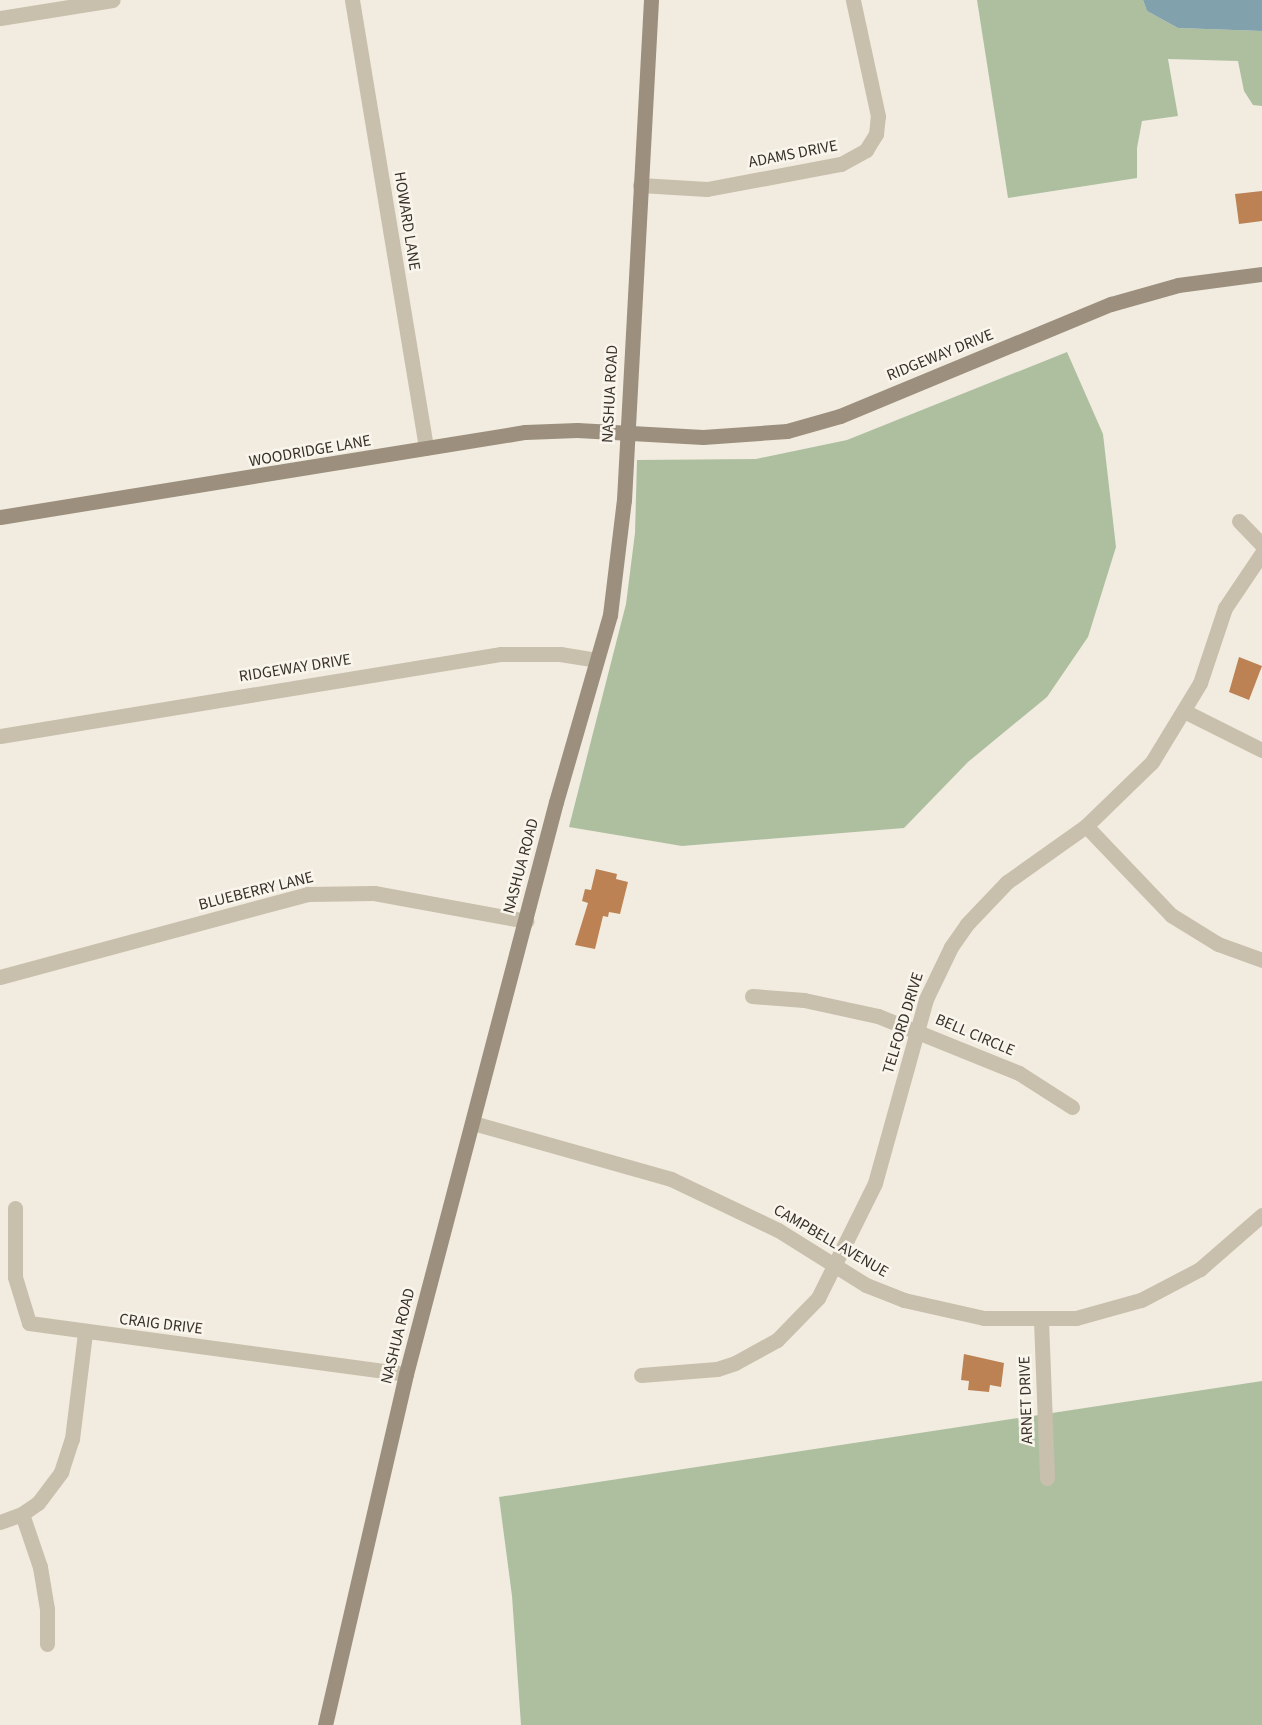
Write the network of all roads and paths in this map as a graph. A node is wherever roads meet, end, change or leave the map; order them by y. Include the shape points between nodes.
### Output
1 (113, 0) edge
2 (352, 0) edge
3 (651, 0) edge
4 (854, 0) edge
5 (0, 18) edge
6 (640, 186) junction
7 (1262, 274) edge
8 (626, 431) junction
9 (426, 448) junction
10 (0, 517) edge
11 (1239, 521) dead end
12 (1262, 545) edge
13 (1262, 554) edge
14 (597, 660) junction
15 (1186, 712) junction
16 (0, 736) edge
17 (1262, 750) edge
18 (1086, 826) junction
19 (525, 921) junction
20 (1262, 960) edge
21 (0, 977) edge
22 (752, 996) dead end
23 (916, 1030) junction
24 (1072, 1107) dead end
25 (473, 1123) junction
26 (15, 1208) dead end
27 (1262, 1215) edge
28 (836, 1266) junction
29 (1041, 1320) junction
30 (85, 1333) junction
31 (406, 1374) junction
32 (640, 1375) dead end
33 (1047, 1478) dead end
34 (22, 1514) junction
35 (0, 1522) edge
36 (46, 1644) dead end
37 (325, 1725) edge

1 - 5 street
2 - 9 street, HOWARD LANE
3 - 6 street, NASHUA ROAD
4 - 6 street, ADAMS DRIVE via 878,116 876,134 866,150 841,164 707,189
6 - 8 street, NASHUA ROAD
7 - 8 street, RIDGEWAY DRIVE via 1178,285 1111,304 814,425 744,436
8 - 9 street, WOODRIDGE LANE via 525,432
8 - 14 street, NASHUA ROAD via 620,550 610,615
9 - 10 street, WOODRIDGE LANE
11 - 12 street
13 - 15 street, TELFORD DRIVE via 1225,608 1215,646
14 - 16 street, RIDGEWAY DRIVE via 560,654 501,654
14 - 19 street, NASHUA ROAD
15 - 17 street
15 - 18 street, TELFORD DRIVE via 1135,782
18 - 20 street via 1171,915 1218,944
18 - 23 street, TELFORD DRIVE via 1007,882 967,924 937,973
19 - 21 street, BLUEBERRY LANE via 374,894 308,894
19 - 25 street, NASHUA ROAD
22 - 23 street, BELL CIRCLE via 848,1008
23 - 24 street, BELL CIRCLE via 1019,1073
23 - 28 street, TELFORD DRIVE via 875,1184
25 - 28 street, CAMPBELL AVENUE via 671,1179 778,1230
25 - 31 street, NASHUA ROAD
26 - 30 street, CRAIG DRIVE via 15,1277 29,1323
27 - 29 street, CAMPBELL AVENUE via 1219,1256 1172,1286 1109,1311
28 - 29 street, CAMPBELL AVENUE via 866,1285 944,1311
28 - 32 street, TELFORD DRIVE via 799,1320 761,1350 717,1369
29 - 33 street, ARNET DRIVE
30 - 31 street, CRAIG DRIVE
30 - 34 street via 69,1455 52,1488
31 - 37 street, NASHUA ROAD
34 - 35 street
34 - 36 street via 40,1567 47,1609

